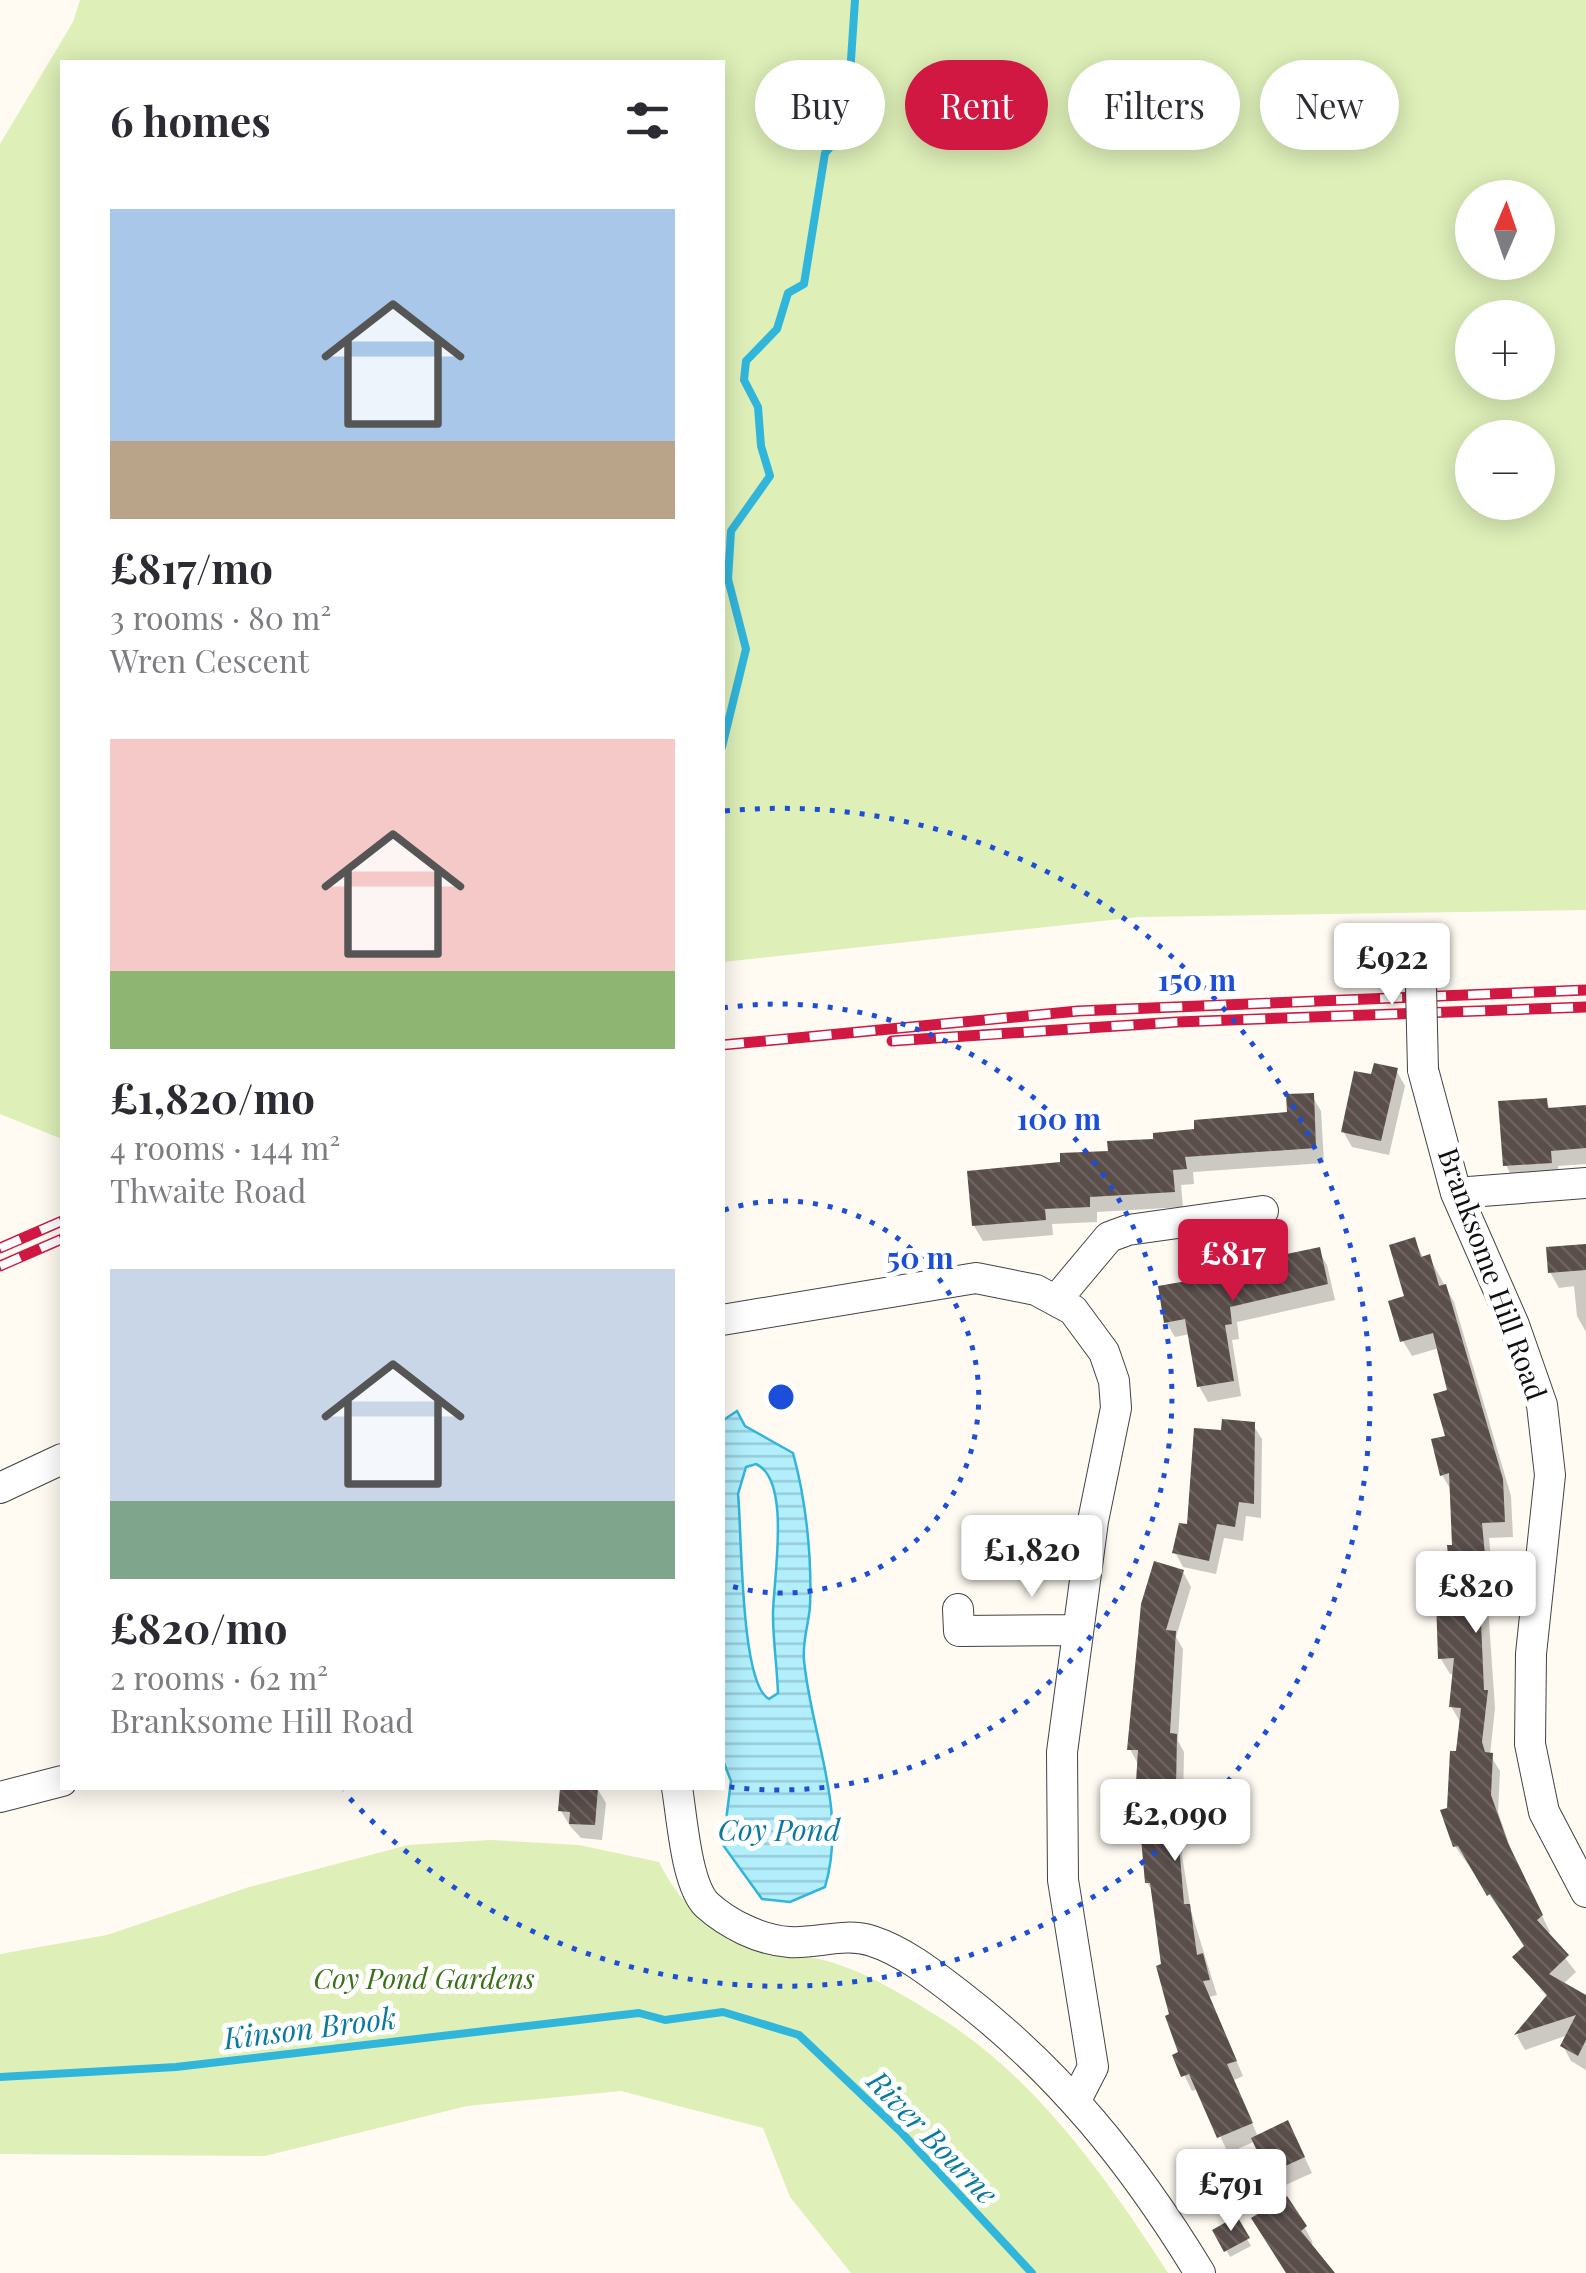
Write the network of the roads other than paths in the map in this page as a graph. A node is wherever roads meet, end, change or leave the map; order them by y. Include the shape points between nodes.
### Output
1 (1420, 945) dead end
2 (1586, 1183) edge
3 (1456, 1193) junction
4 (1263, 1211) dead end
5 (1058, 1299) junction
6 (725, 1320) edge
7 (60, 1460) edge
8 (0, 1488) edge
9 (1077, 1630) junction
10 (959, 1632) dead end
11 (60, 1781) edge
12 (677, 1790) edge
13 (0, 1796) edge
14 (1586, 1892) edge
15 (1076, 2100) junction
16 (1200, 2273) edge

1 - 3 street, Branksome Hill Road, bridge via 1424,1070
2 - 3 street
3 - 14 street, Branksome Hill Road via 1542,1405 1550,1476 1531,1654 1530,1744 1544,1812
4 - 5 street via 1109,1237
5 - 6 street via 976,1278
5 - 9 street via 1089,1328 1114,1381 1116,1408
7 - 8 street
9 - 10 street
9 - 15 street via 1062,1752 1061,1834 1093,2067
11 - 13 street
12 - 15 street via 703,1902 740,1929 788,1942 850,1937 897,1953 973,2005
15 - 16 street via 1146,2185

